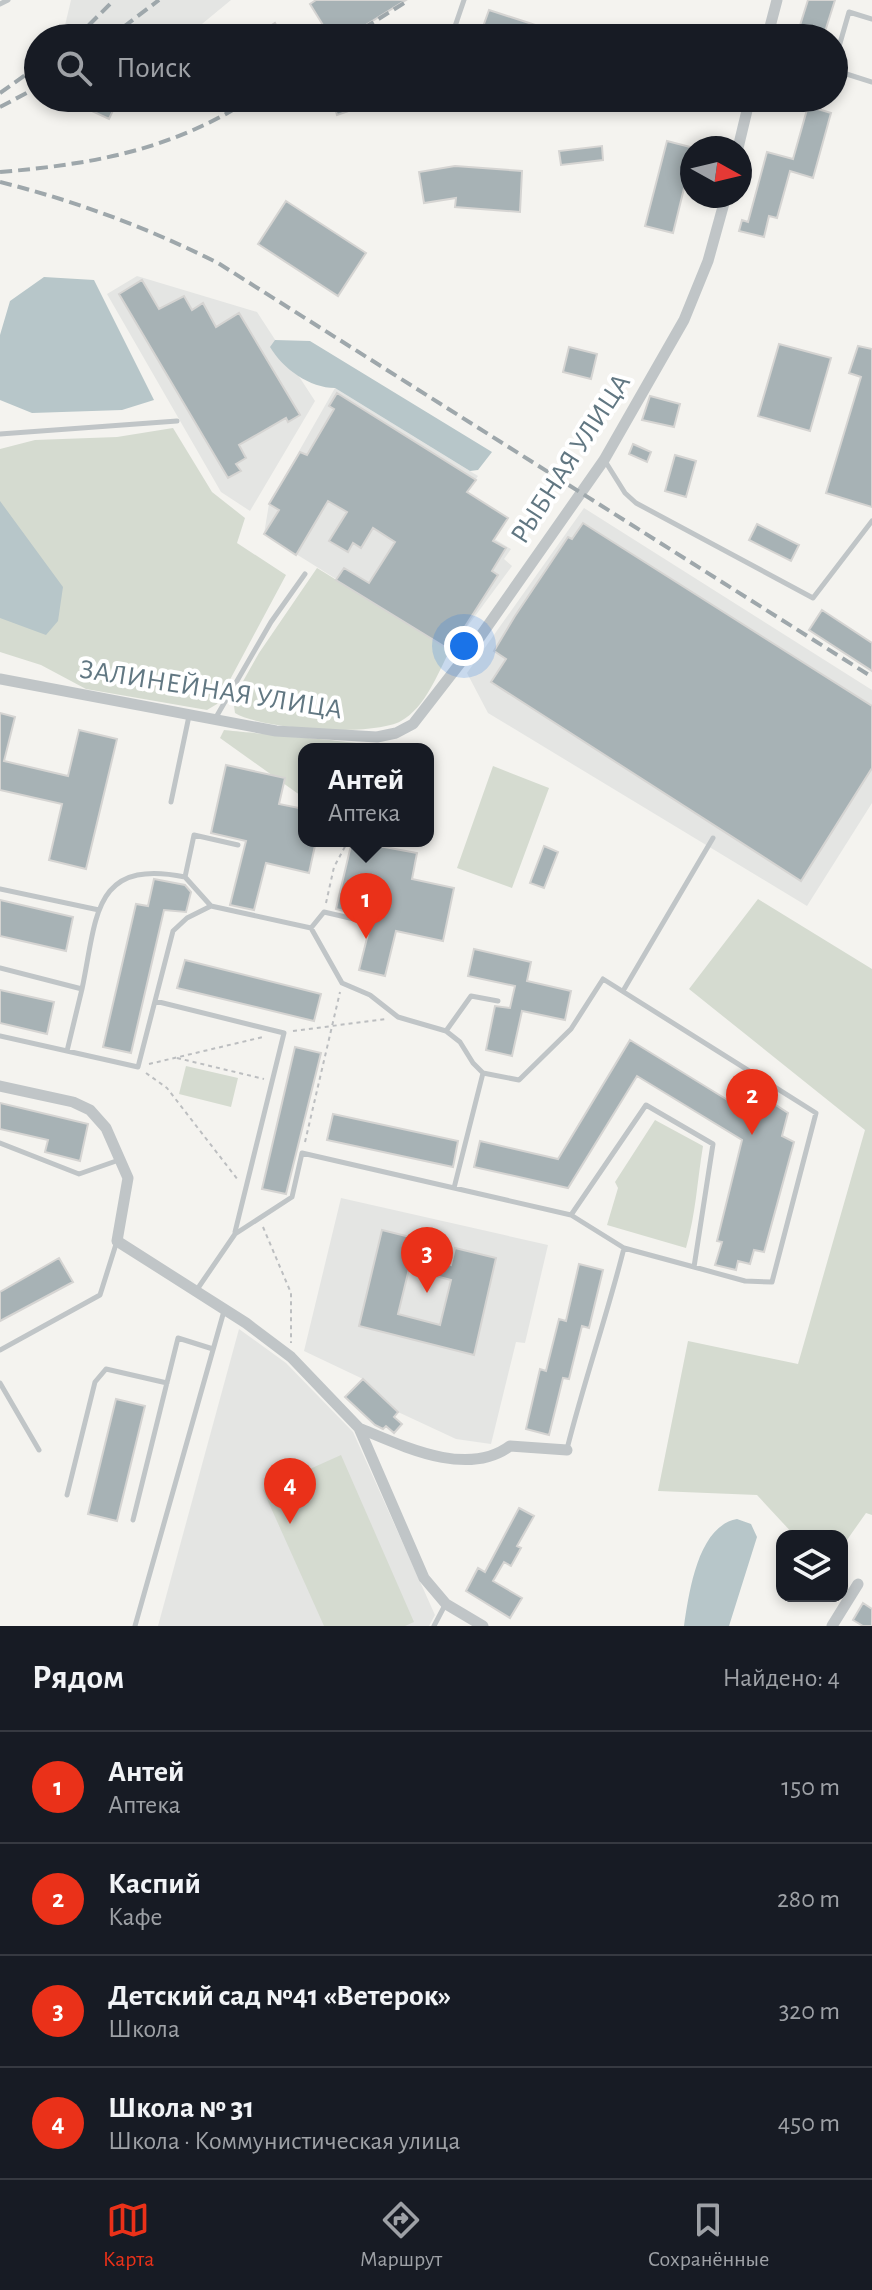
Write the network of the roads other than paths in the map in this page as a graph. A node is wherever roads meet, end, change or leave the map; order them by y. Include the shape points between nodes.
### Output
1 (8, 0) edge
2 (464, 0) edge
3 (777, 0) edge
4 (0, 4) edge
5 (872, 19) edge
6 (456, 24) edge
7 (771, 24) edge
8 (846, 24) edge
9 (848, 73) edge
10 (872, 82) edge
11 (747, 112) edge
12 (741, 136) edge
13 (723, 208) edge
14 (177, 421) dead end
15 (0, 434) edge
16 (604, 460) junction
17 (872, 521) edge
18 (305, 574) dead end
19 (0, 679) edge
20 (189, 715) junction
21 (215, 720) junction
22 (413, 724) joint
23 (171, 802) dead end
24 (713, 838) dead end
25 (238, 845) dead end
26 (185, 877) junction
27 (0, 889) edge
28 (211, 906) junction
29 (99, 910) junction
30 (367, 922) dead end
31 (311, 928) junction
32 (0, 968) edge
33 (82, 989) junction
34 (623, 991) junction
35 (155, 1001) junction
36 (498, 1001) dead end
37 (446, 1031) junction
38 (0, 1036) edge
39 (67, 1051) junction
40 (483, 1073) junction
41 (0, 1086) edge
42 (0, 1143) edge
43 (122, 1159) junction
44 (454, 1188) junction
45 (571, 1215) junction
46 (235, 1234) junction
47 (117, 1241) junction
48 (624, 1248) junction
49 (694, 1267) junction
50 (196, 1292) junction
51 (224, 1310) junction
52 (213, 1349) junction
53 (0, 1350) edge
54 (0, 1383) edge
55 (167, 1383) junction
56 (359, 1428) junction
57 (39, 1450) dead end
58 (567, 1450) joint
59 (67, 1495) dead end
60 (133, 1520) dead end
61 (858, 1584) dead end
62 (446, 1604) junction
63 (135, 1626) edge
64 (434, 1626) edge
65 (483, 1626) edge
66 (832, 1626) edge

1 - 4 lane
2 - 6 lane
3 - 7 street
5 - 8 lane via 849,12
9 - 10 lane
11 - 12 street
13 - 16 street, РЫБНАЯ УЛИЦА via 684,320
14 - 15 lane
16 - 17 lane via 636,503 813,598
16 - 22 street, РЫБНАЯ УЛИЦА
18 - 21 lane
19 - 20 street, ЗАЛИНЕЙНАЯ УЛИЦА
20 - 21 street, ЗАЛИНЕЙНАЯ УЛИЦА
20 - 23 lane
21 - 22 street, ЗАЛИНЕЙНАЯ УЛИЦА via 276,731 366,737 388,736
24 - 34 lane
25 - 26 lane via 194,835
26 - 28 lane
26 - 29 lane via 138,872 117,882
27 - 29 lane
28 - 31 lane
28 - 35 lane via 173,931
29 - 33 lane
30 - 31 lane via 324,912
31 - 37 lane via 342,983 370,995 398,1017
32 - 33 lane
33 - 39 lane
34 - 40 lane via 603,979 571,1029 519,1080
34 - 49 lane via 816,1113 772,1282 745,1281
35 - 39 lane via 138,1067
35 - 46 lane via 284,1033
36 - 37 lane via 471,996
37 - 40 lane
38 - 39 lane
40 - 44 lane
41 - 43 street via 90,1110
42 - 43 lane via 79,1174
43 - 47 street via 128,1178
44 - 45 lane
44 - 46 lane via 302,1153 292,1197
45 - 48 lane
45 - 49 lane via 646,1105 713,1144
46 - 50 lane
47 - 50 street
47 - 53 lane via 100,1295
48 - 49 lane
48 - 58 lane
50 - 51 street
51 - 52 lane
51 - 56 street via 291,1357
52 - 55 lane via 178,1338
52 - 63 lane
54 - 57 lane
55 - 59 lane via 106,1369 95,1382
55 - 60 lane
56 - 58 street via 459,1461 495,1457 510,1446
56 - 62 street via 424,1578
61 - 66 street
62 - 64 lane
62 - 65 street

